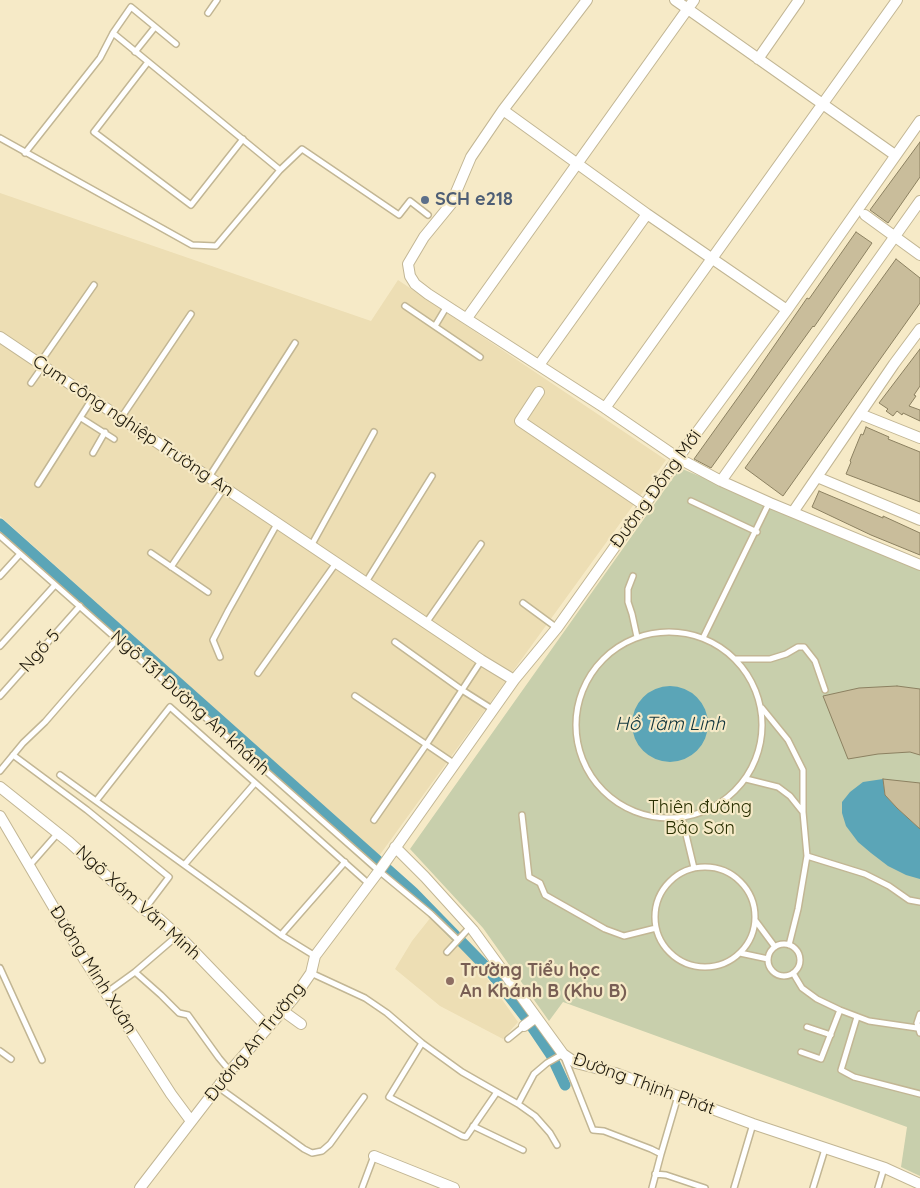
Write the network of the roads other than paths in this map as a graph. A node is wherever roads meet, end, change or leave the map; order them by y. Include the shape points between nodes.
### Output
1 (218, 0) edge
2 (587, 0) edge
3 (675, 0) edge
4 (694, 0) edge
5 (799, 0) edge
6 (898, 0) edge
7 (688, 9) junction
8 (208, 13) dead end
9 (155, 27) junction
10 (112, 33) junction
11 (176, 44) dead end
12 (136, 52) junction
13 (758, 60) junction
14 (148, 62) junction
15 (822, 103) junction
16 (503, 110) junction
17 (920, 121) edge
18 (0, 138) edge
19 (243, 139) junction
20 (25, 153) junction
21 (895, 155) junction
22 (578, 163) junction
23 (280, 170) junction
24 (920, 201) edge
25 (647, 214) junction
26 (428, 215) dead end
27 (865, 215) dead end
28 (895, 236) junction
29 (920, 255) edge
30 (713, 258) junction
31 (94, 284) dead end
32 (405, 306) dead end
33 (448, 306) junction
34 (787, 310) junction
35 (191, 314) dead end
36 (467, 318) junction
37 (435, 326) junction
38 (920, 329) edge
39 (0, 337) edge
40 (296, 343) dead end
41 (480, 358) dead end
42 (539, 364) junction
43 (41, 365) junction
44 (31, 383) dead end
45 (539, 392) dead end
46 (92, 399) junction
47 (605, 408) junction
48 (860, 414) junction
49 (80, 418) junction
50 (121, 418) junction
51 (105, 432) junction
52 (374, 432) dead end
53 (920, 438) edge
54 (114, 439) dead end
55 (93, 453) dead end
56 (678, 458) junction
57 (432, 476) dead end
58 (209, 477) junction
59 (817, 477) junction
60 (721, 481) junction
61 (38, 484) dead end
62 (224, 488) junction
63 (691, 501) dead end
64 (770, 503) junction
65 (644, 505) junction
66 (793, 512) junction
67 (920, 520) edge
68 (276, 522) junction
69 (757, 532) junction
70 (0, 536) edge
71 (481, 544) dead end
72 (311, 546) junction
73 (151, 553) dead end
74 (20, 554) junction
75 (336, 563) junction
76 (920, 565) edge
77 (171, 567) junction
78 (0, 576) edge
79 (633, 576) dead end
80 (366, 582) junction
81 (55, 585) junction
82 (208, 592) dead end
83 (523, 603) dead end
84 (80, 606) junction
85 (426, 623) junction
86 (557, 628) junction
87 (637, 637) junction
88 (703, 638) junction
89 (117, 639) junction
90 (395, 642) dead end
91 (0, 646) edge
92 (220, 657) dead end
93 (735, 659) junction
94 (481, 660) junction
95 (258, 673) dead end
96 (514, 680) junction
97 (462, 690) junction
98 (825, 690) dead end
99 (0, 696) edge
100 (355, 696) dead end
101 (761, 706) junction
102 (492, 709) junction
103 (426, 745) junction
104 (13, 755) junction
105 (455, 764) junction
106 (0, 771) edge
107 (60, 775) dead end
108 (746, 779) junction
109 (255, 783) junction
110 (0, 787) edge
111 (96, 801) junction
112 (802, 812) junction
113 (522, 815) dead end
114 (0, 816) edge
115 (682, 818) junction
116 (374, 820) dead end
117 (58, 833) junction
118 (392, 851) junction
119 (807, 856) junction
120 (344, 862) junction
121 (185, 864) junction
122 (28, 866) junction
123 (694, 868) junction
124 (380, 869) junction
125 (369, 884) junction
126 (920, 902) edge
127 (144, 910) junction
128 (755, 920) junction
129 (470, 927) junction
130 (656, 928) junction
131 (281, 935) junction
132 (177, 936) junction
133 (458, 940) junction
134 (789, 945) junction
135 (775, 947) junction
136 (447, 952) dead end
137 (740, 953) junction
138 (315, 956) junction
139 (768, 959) junction
140 (0, 968) edge
141 (135, 972) junction
142 (311, 973) junction
143 (793, 973) junction
144 (106, 993) junction
145 (840, 1010) junction
146 (283, 1011) junction
147 (920, 1014) edge
148 (857, 1017) junction
149 (530, 1022) junction
150 (301, 1024) dead end
151 (807, 1027) dead end
152 (268, 1028) junction
153 (919, 1031) edge
154 (830, 1036) junction
155 (508, 1039) dead end
156 (422, 1043) junction
157 (0, 1051) edge
158 (801, 1052) dead end
159 (560, 1055) junction
160 (11, 1060) dead end
161 (42, 1060) dead end
162 (230, 1071) junction
163 (218, 1087) junction
164 (497, 1092) junction
165 (920, 1094) edge
166 (678, 1096) junction
167 (364, 1098) dead end
168 (518, 1104) junction
169 (190, 1121) junction
170 (752, 1124) junction
171 (473, 1126) junction
172 (557, 1146) dead end
173 (826, 1148) junction
174 (523, 1150) dead end
175 (660, 1154) junction
176 (374, 1156) joint
177 (884, 1168) junction
178 (655, 1174) junction
179 (920, 1184) edge
180 (140, 1188) edge
181 (362, 1188) edge
182 (454, 1188) edge
183 (652, 1188) edge
184 (705, 1188) edge
185 (734, 1188) edge
186 (813, 1188) edge
187 (878, 1188) edge

1 - 8 lane
2 - 16 street
3 - 7 street
4 - 7 street
5 - 13 street
6 - 15 street
7 - 13 street
7 - 22 street
9 - 10 lane via 131,7
9 - 11 lane
9 - 12 lane
10 - 12 lane
10 - 20 lane via 100,58
12 - 14 lane
13 - 15 street
14 - 19 lane
14 - 19 lane via 94,132 191,205
15 - 21 street
15 - 30 street
16 - 22 street
16 - 33 street via 471,157 450,204 408,264 415,284
17 - 21 street, Đường Đồng Mới
18 - 20 lane
19 - 23 lane
20 - 23 lane via 192,245 203,246 216,246
21 - 34 street, Đường Đồng Mới
22 - 25 street
22 - 36 street
23 - 26 lane via 302,149 399,215 410,202
24 - 28 street
25 - 30 street
25 - 42 street
27 - 28 street
28 - 29 street
28 - 60 street
30 - 34 street
30 - 47 street
31 - 43 lane
32 - 37 lane
33 - 36 street
33 - 37 lane
34 - 56 street, Đường Đồng Mới
35 - 50 lane
36 - 42 street
37 - 41 lane
38 - 48 street
39 - 43 street, Cụm công nghiệp Trường An
40 - 58 lane
42 - 47 street
43 - 44 lane
43 - 46 street, Cụm công nghiệp Trường An
45 - 65 street via 520,422
46 - 49 lane
46 - 50 street, Cụm công nghiệp Trường An
47 - 56 street
48 - 53 street
48 - 59 street
49 - 51 lane
49 - 61 lane
50 - 58 street, Cụm công nghiệp Trường An
51 - 54 lane
51 - 55 lane
52 - 72 lane
56 - 60 street
56 - 65 street, Đường Đồng Mới
57 - 80 lane
58 - 62 street, Cụm công nghiệp Trường An
59 - 66 street
59 - 67 street
60 - 64 street
62 - 68 street, Cụm công nghiệp Trường An
62 - 77 lane
63 - 69 lane
64 - 66 street
64 - 69 lane
65 - 86 street, Đường Đồng Mới
66 - 76 street
68 - 72 street
68 - 92 lane via 213,640
69 - 88 lane
70 - 74 lane, Ngõ 131 Đường An khánh
71 - 85 lane
72 - 75 street
73 - 77 lane
74 - 78 lane
74 - 81 lane, Ngõ 131 Đường An khánh
75 - 80 street
75 - 95 lane
77 - 82 lane
79 - 87 lane via 628,602
80 - 85 street
81 - 84 lane, Ngõ 131 Đường An khánh
81 - 91 lane
83 - 86 lane
84 - 89 lane, Ngõ 131 Đường An khánh
84 - 99 lane, Ngõ 5
85 - 94 street
86 - 96 street, Đường Đồng Mới
87 - 88 lane via 656,632 681,632
87 - 115 lane via 620,645 600,661 586,682 577,706 577,744 593,779 616,802 644,815
88 - 93 lane
89 - 104 lane
89 - 124 lane, Ngõ 131 Đường An khánh
90 - 97 lane
93 - 98 lane via 770,659 804,647 815,661
93 - 101 lane via 752,682
94 - 96 street
94 - 97 lane
96 - 102 street, Đường Đồng Mới
97 - 102 lane
97 - 103 lane
100 - 103 lane
101 - 108 lane via 761,744
101 - 112 lane via 788,740 803,770
102 - 105 street, Đường Đồng Mới
103 - 105 lane
103 - 116 lane
104 - 106 lane
104 - 127 lane via 169,877
105 - 118 street, Đường Đồng Mới
107 - 111 lane
108 - 112 lane via 778,788 790,796
108 - 115 lane via 718,805
109 - 111 lane via 170,707
109 - 120 lane
109 - 121 lane
110 - 117 street, Ngõ Xóm Văn Minh
111 - 121 lane
112 - 119 lane
113 - 130 lane via 529,877 540,883 545,895 597,925 624,936
114 - 122 street, Đường Minh Xuân
115 - 123 lane
117 - 122 lane
117 - 127 street, Ngõ Xóm Văn Minh
118 - 124 street, Đường Đồng Mới
118 - 129 street, Đường Thịnh Phát
119 - 126 lane via 865,874 909,900
119 - 134 lane
120 - 125 lane
120 - 131 lane
121 - 131 lane
122 - 144 street, Đường Minh Xuân
123 - 128 lane via 721,870 737,879 752,902
123 - 130 lane via 677,876 664,888 656,905
124 - 125 street, Đường An Trường
124 - 133 lane, Ngõ 131 Đường An khánh
125 - 138 street, Đường An Trường
127 - 132 street, Ngõ Xóm Văn Minh via 156,916
128 - 135 lane
128 - 137 lane via 751,938
129 - 133 lane
129 - 149 street, Đường Thịnh Phát
130 - 137 lane via 666,948 689,964 716,966
131 - 138 lane
132 - 141 lane
132 - 152 street, Ngõ Xóm Văn Minh
133 - 136 lane
134 - 135 lane
134 - 143 lane via 799,955 799,965
135 - 139 lane
137 - 139 lane
138 - 142 street, Đường An Trường
139 - 143 lane via 774,972 783,976
140 - 161 lane
141 - 144 lane
141 - 162 lane via 179,1013 188,1015
142 - 146 street, Đường An Trường
142 - 156 lane via 365,998
143 - 145 lane via 802,988
144 - 169 street, Đường Minh Xuân
145 - 148 lane
145 - 154 lane
146 - 150 street
146 - 152 street, Đường An Trường
147 - 153 lane
148 - 153 lane
148 - 165 lane via 842,1070 854,1077
149 - 155 lane
149 - 159 street, Đường Thịnh Phát
151 - 154 lane
152 - 162 street, Đường An Trường
154 - 158 lane via 822,1059
156 - 164 lane
156 - 171 lane via 389,1097 462,1136 466,1137
157 - 160 lane
159 - 166 street, Đường Thịnh Phát
159 - 168 lane via 534,1074
159 - 175 lane via 593,1130 604,1131
162 - 163 street, Đường An Trường
163 - 167 lane via 312,1153 322,1151 330,1144
163 - 169 street, Đường An Trường
164 - 168 lane
164 - 171 lane
166 - 170 street, Đường Thịnh Phát
166 - 175 lane
168 - 172 lane via 535,1116
169 - 180 street, Đường An Trường
170 - 173 street, Đường Thịnh Phát
170 - 185 lane
171 - 174 lane
173 - 177 street, Đường Thịnh Phát
173 - 186 lane
175 - 178 lane
176 - 181 lane
176 - 182 street
177 - 179 street, Đường Thịnh Phát
177 - 187 lane
178 - 183 lane
178 - 184 lane

